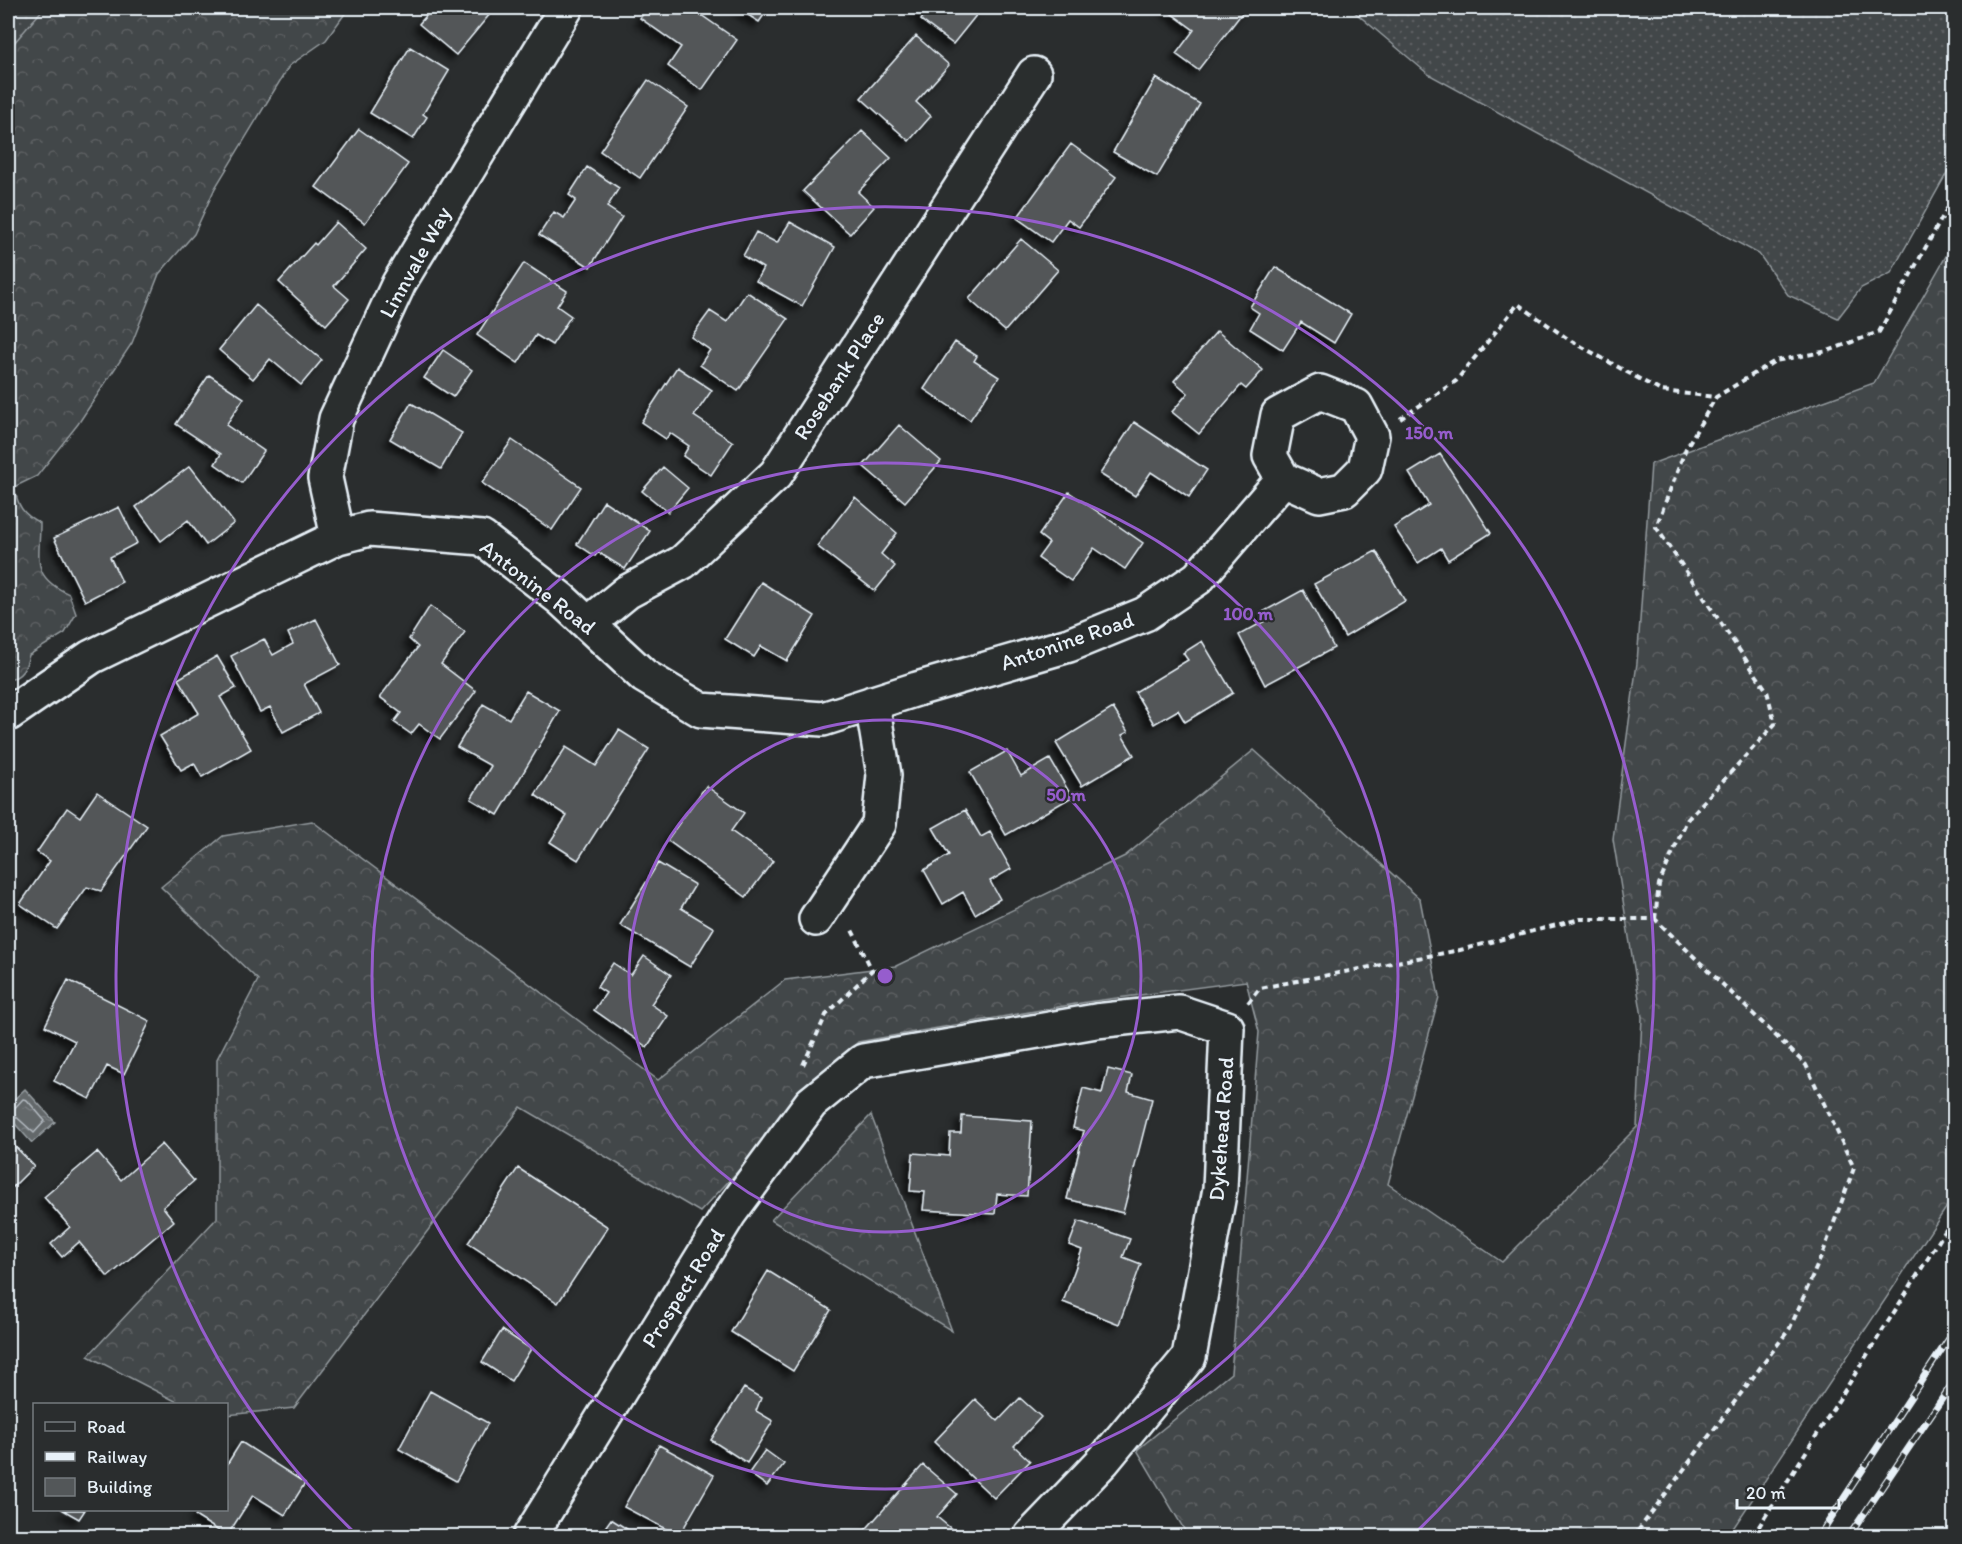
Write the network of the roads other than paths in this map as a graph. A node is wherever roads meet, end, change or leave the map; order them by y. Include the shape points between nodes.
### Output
1 (566, 8) edge
2 (1034, 74) dead end
3 (1283, 479) junction
4 (338, 537) junction
5 (588, 624) junction
6 (872, 703) junction
7 (8, 714) edge
8 (825, 907) road end
9 (863, 1061) joint
10 (530, 1536) edge
11 (1031, 1536) edge

1 - 4 street, Linnvale Way via 399,283 336,419 325,478
2 - 5 street, Rosebank Place via 776,474 683,562 627,592
3 - 3 street via 1319,495 1344,490 1365,469 1372,436 1356,406 1320,392 1278,415 1270,456
3 - 6 street, Antonine Road via 1198,578 1144,614 1069,645
4 - 5 street, Antonine Road via 369,529 482,538
4 - 7 street, Antonine Road via 91,657
5 - 6 street, Antonine Road via 644,676 701,710 823,719
6 - 8 street via 884,775 879,824
9 - 10 street, Prospect Road via 811,1103 729,1214
9 - 11 street, Dykehead Road via 1096,1021 1179,1012 1227,1028 1220,1189 1189,1357 1104,1460

